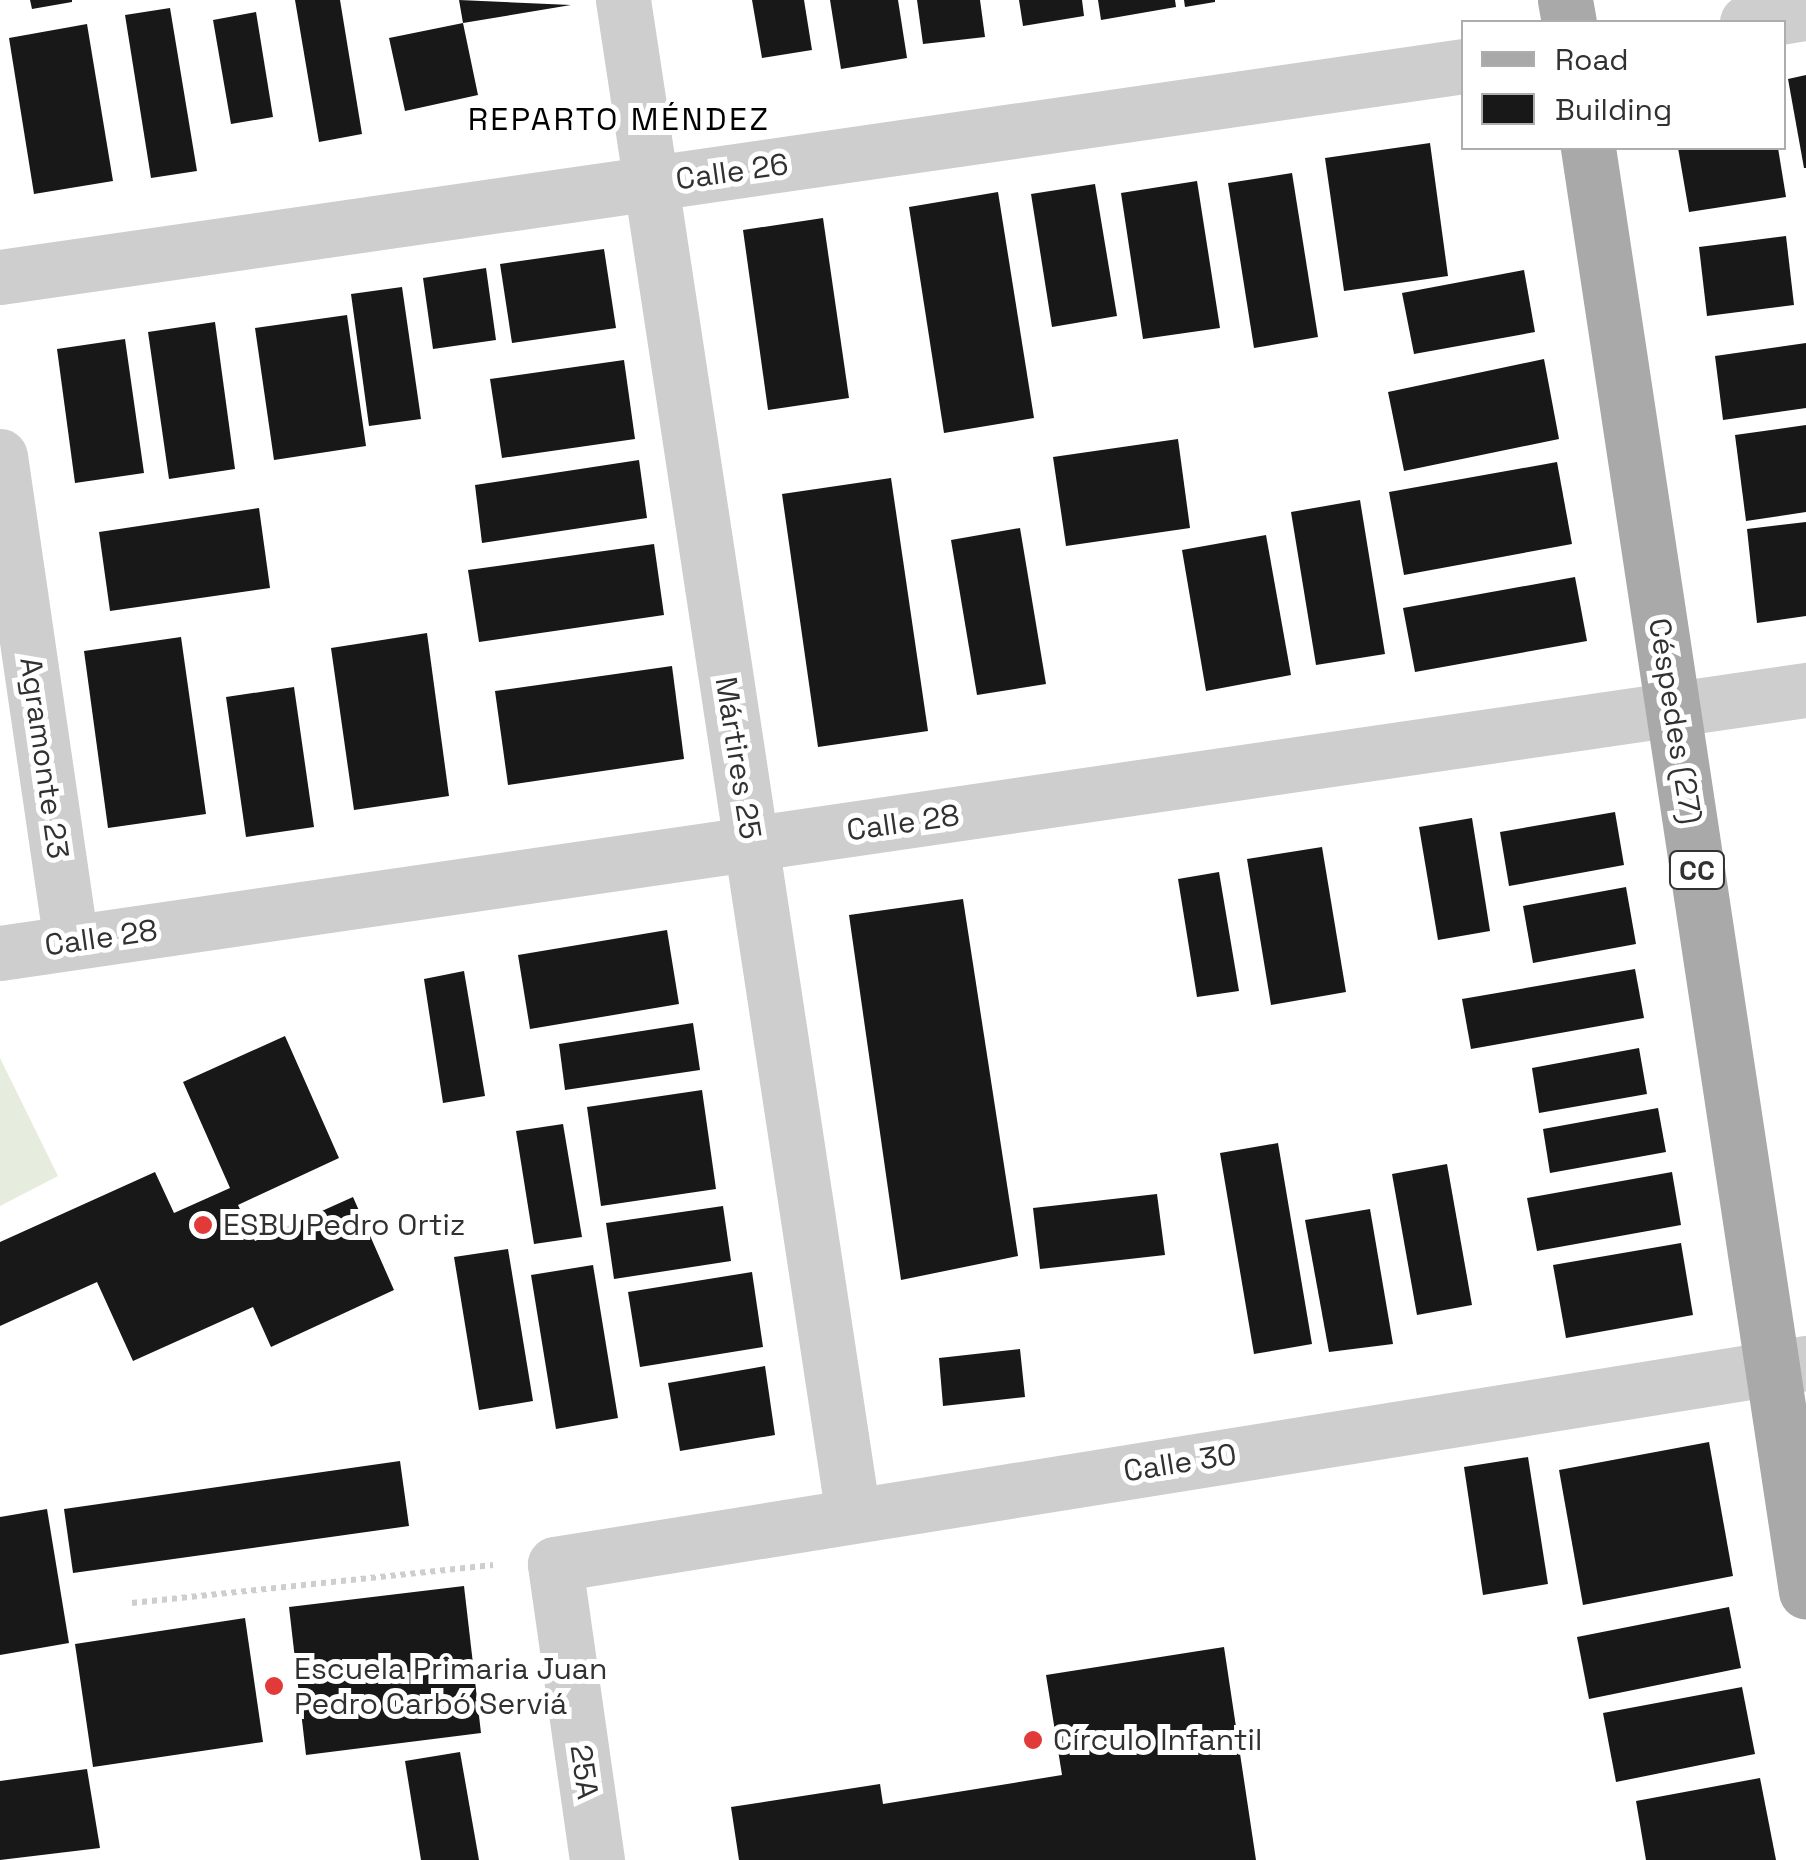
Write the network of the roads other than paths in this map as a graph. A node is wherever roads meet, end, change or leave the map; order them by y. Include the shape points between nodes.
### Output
1 (623, 0) edge
2 (1806, 13) edge
3 (1760, 20) edge
4 (1461, 66) edge
5 (1588, 150) edge
6 (650, 184) junction
7 (0, 277) edge
8 (0, 456) edge
9 (1806, 690) edge
10 (1674, 711) junction
11 (751, 845) junction
12 (71, 942) junction
13 (0, 953) edge
14 (1789, 1365) edge
15 (853, 1515) junction
16 (555, 1564) joint
17 (1806, 1592) edge
18 (597, 1860) edge

1 - 6 street, Mártires 25
2 - 3 street
4 - 6 street, Calle 26
5 - 10 main road, Céspedes (27) / CC
6 - 7 street, Calle 26
6 - 11 street, Mártires 25
8 - 12 street, Agramonte 23
9 - 10 street, Calle 28
10 - 11 street, Calle 28
10 - 14 main road, Céspedes (27) / CC
11 - 12 street, Calle 28
11 - 15 street, Mártires 25
12 - 13 street, Calle 28
14 - 15 street, Calle 30
14 - 17 main road, Céspedes (27) / CC
15 - 16 street, Calle 30
16 - 18 street, 25A

